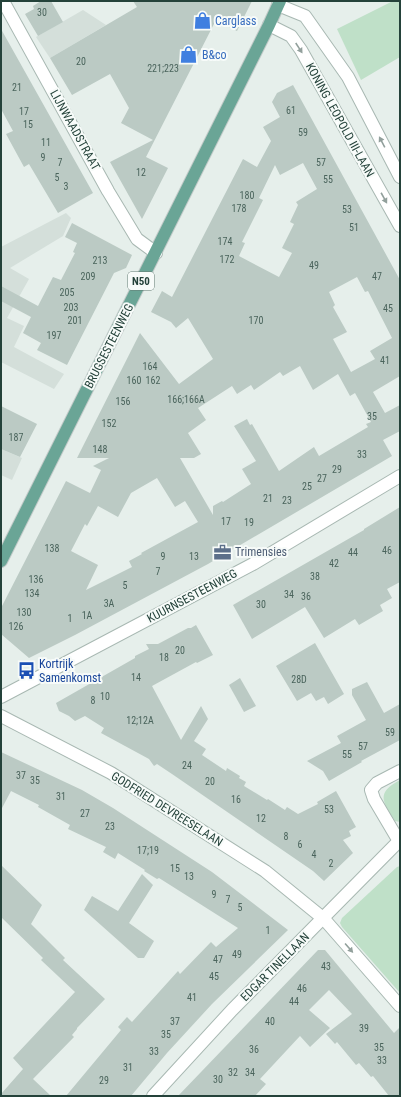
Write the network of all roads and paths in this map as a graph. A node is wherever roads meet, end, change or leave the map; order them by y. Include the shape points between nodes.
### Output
1 (3, 1) edge
2 (279, 3) edge
3 (269, 25) junction
4 (400, 176) edge
5 (400, 226) edge
6 (156, 253) junction
7 (400, 476) edge
8 (1, 561) edge
9 (1, 697) edge
10 (1, 716) edge
11 (400, 771) edge
12 (400, 841) edge
13 (324, 919) junction
14 (400, 1006) edge
15 (153, 1096) edge

1 - 6 street, LIJNWAADSTRAAT via 137,239
2 - 3 main road, BRUGSESTEENWEG / N50
4 -> 2 street, KONING LEOPOLD III-LAAN via 348,78 305,16
3 -> 5 street, KONING LEOPOLD III-LAAN via 291,36 301,50
3 - 6 main road, BRUGSESTEENWEG / N50
6 - 8 main road, BRUGSESTEENWEG / N50
7 - 9 street, KUURNSESTEENWEG via 253,564
10 - 13 street, GODFRIED DEVREESELAAN via 111,773 265,871
11 - 12 street, EDGAR TINELLAAN via 377,783 371,790
12 - 13 street, EDGAR TINELLAAN
13 -> 14 street, GODFRIED DEVREESELAAN
13 - 15 street, EDGAR TINELLAAN via 232,1010

